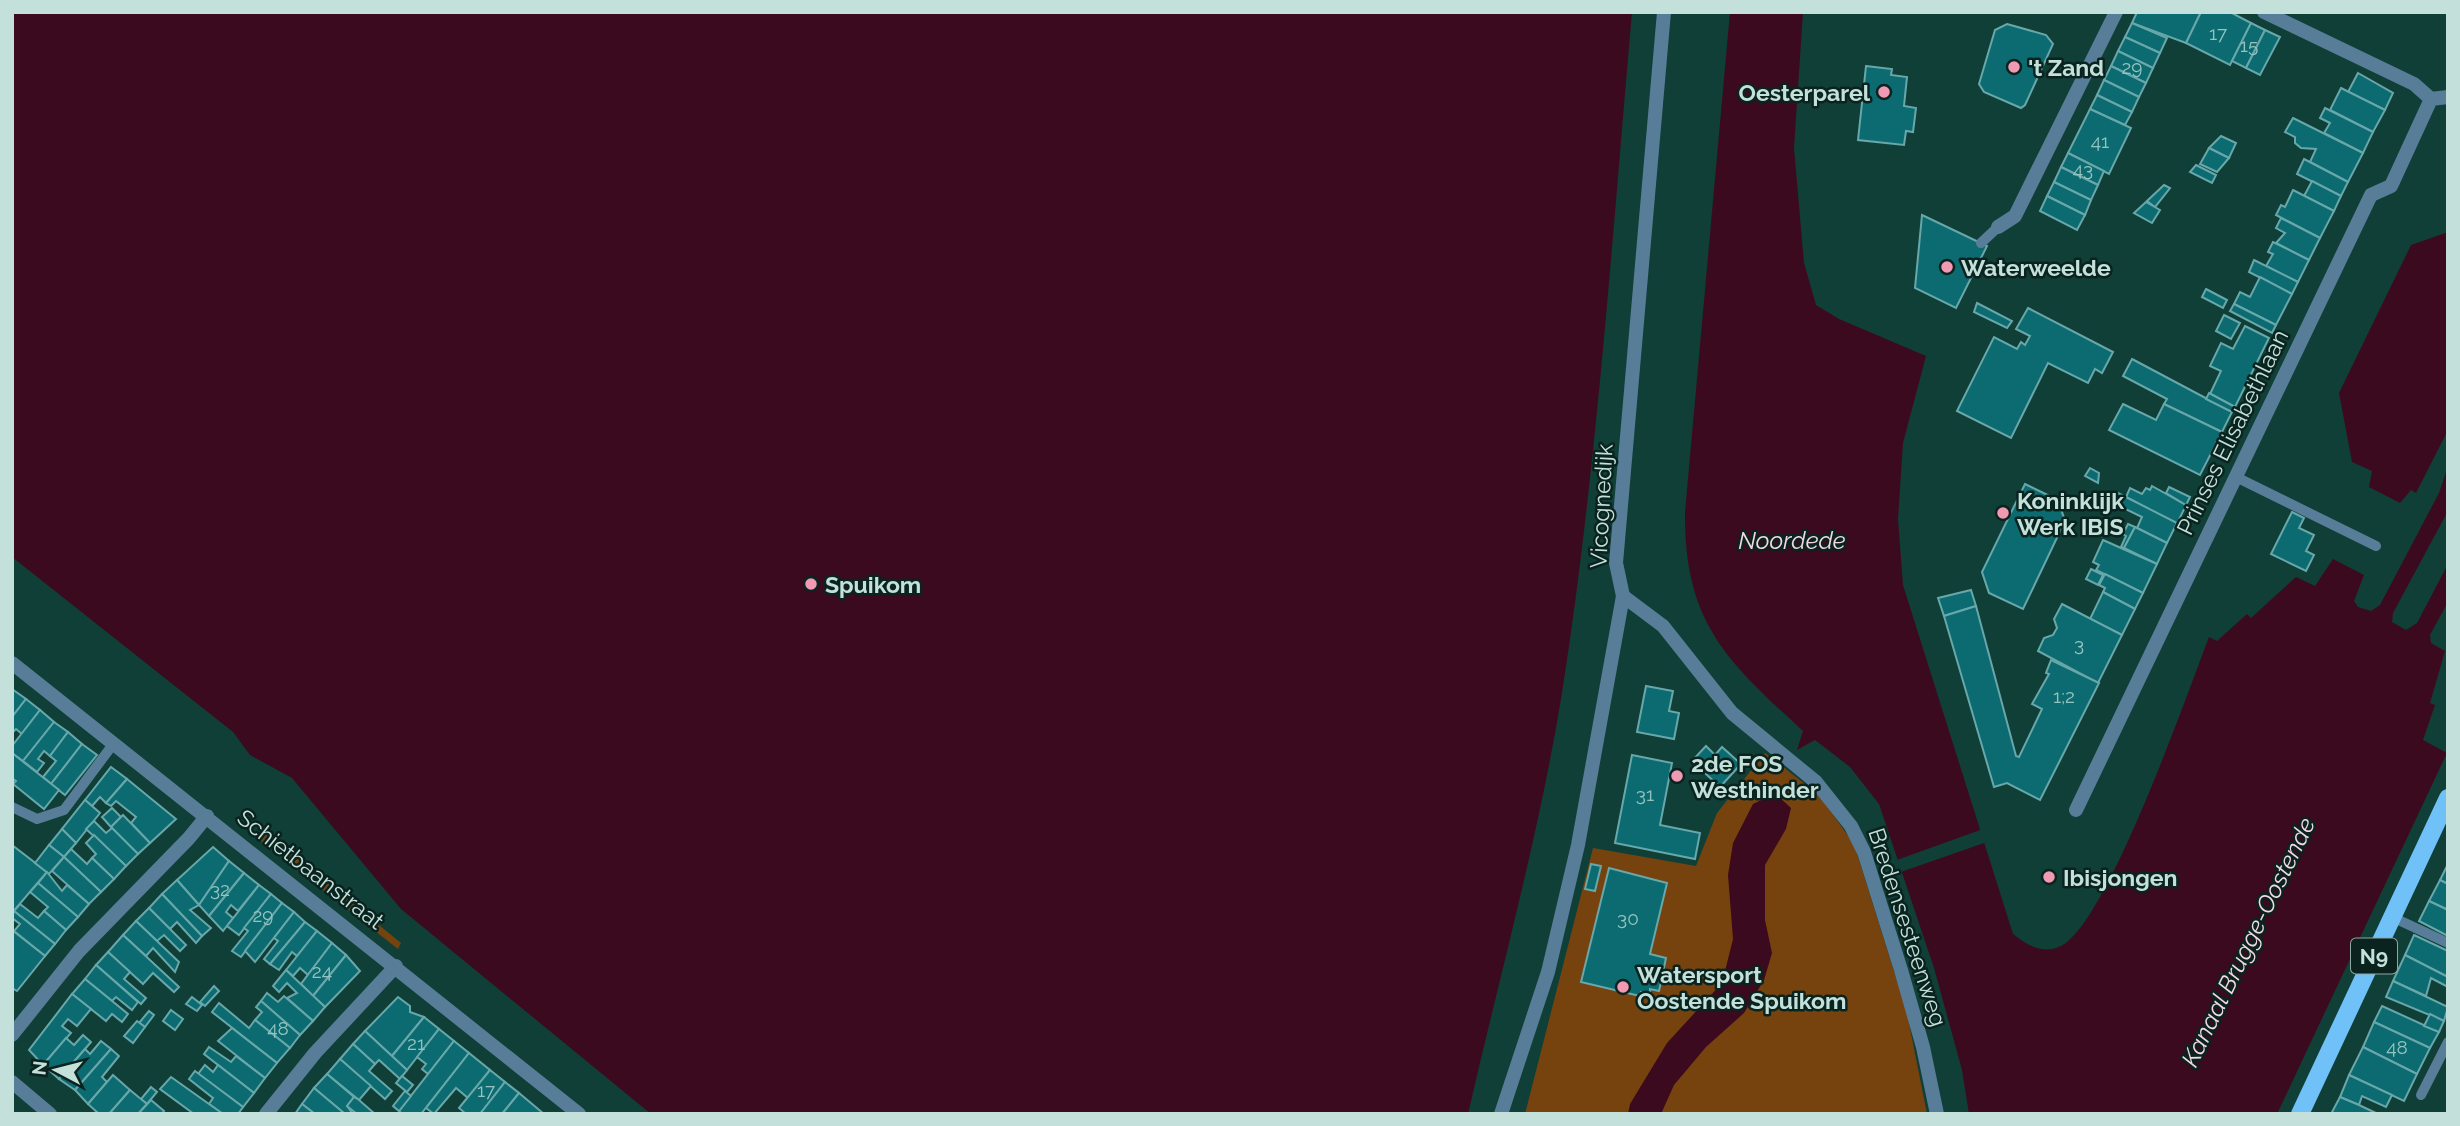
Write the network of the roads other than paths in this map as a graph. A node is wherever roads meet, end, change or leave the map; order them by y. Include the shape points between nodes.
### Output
1 (1664, 12) edge
2 (2116, 12) edge
3 (2263, 12) edge
4 (2448, 97) edge
5 (2431, 99) junction
6 (1998, 227) joint
7 (1981, 243) dead end
8 (2236, 477) junction
9 (2376, 546) dead end
10 (1623, 596) junction
11 (12, 663) edge
12 (114, 743) junction
13 (2448, 798) edge
14 (12, 807) edge
15 (2076, 810) dead end
16 (206, 816) junction
17 (2392, 917) junction
18 (2448, 943) edge
19 (396, 966) junction
20 (12, 1035) edge
21 (2448, 1042) edge
22 (12, 1082) edge
23 (2421, 1095) dead end
24 (50, 1114) edge
25 (266, 1114) edge
26 (579, 1114) edge
27 (1501, 1114) edge
28 (1937, 1114) edge
29 (2300, 1114) edge

1 - 10 street, Vicognedijk via 1616,564
2 - 6 street via 2015,216
3 - 5 street via 2414,83
4 - 5 street
5 - 8 street, Prinses Elisabethlaan via 2391,186 2371,195
6 - 7 lane
8 - 9 lane
8 - 15 street, Prinses Elisabethlaan
10 - 27 street, Vicognedijk via 1575,858 1548,972
10 - 28 street, Bredensesteenweg via 1663,626 1731,713 1816,782 1851,826 1864,852 1901,970
11 - 12 street, Schietbaanstraat
12 - 14 lane via 64,810 37,819
12 - 16 street, Schietbaanstraat
13 - 17 main road, N9
16 - 19 street, Schietbaanstraat
16 - 20 street via 79,951
17 - 18 lane
17 - 29 main road, N9
19 - 25 street
19 - 26 street, Schietbaanstraat
21 - 23 lane
22 - 24 street

